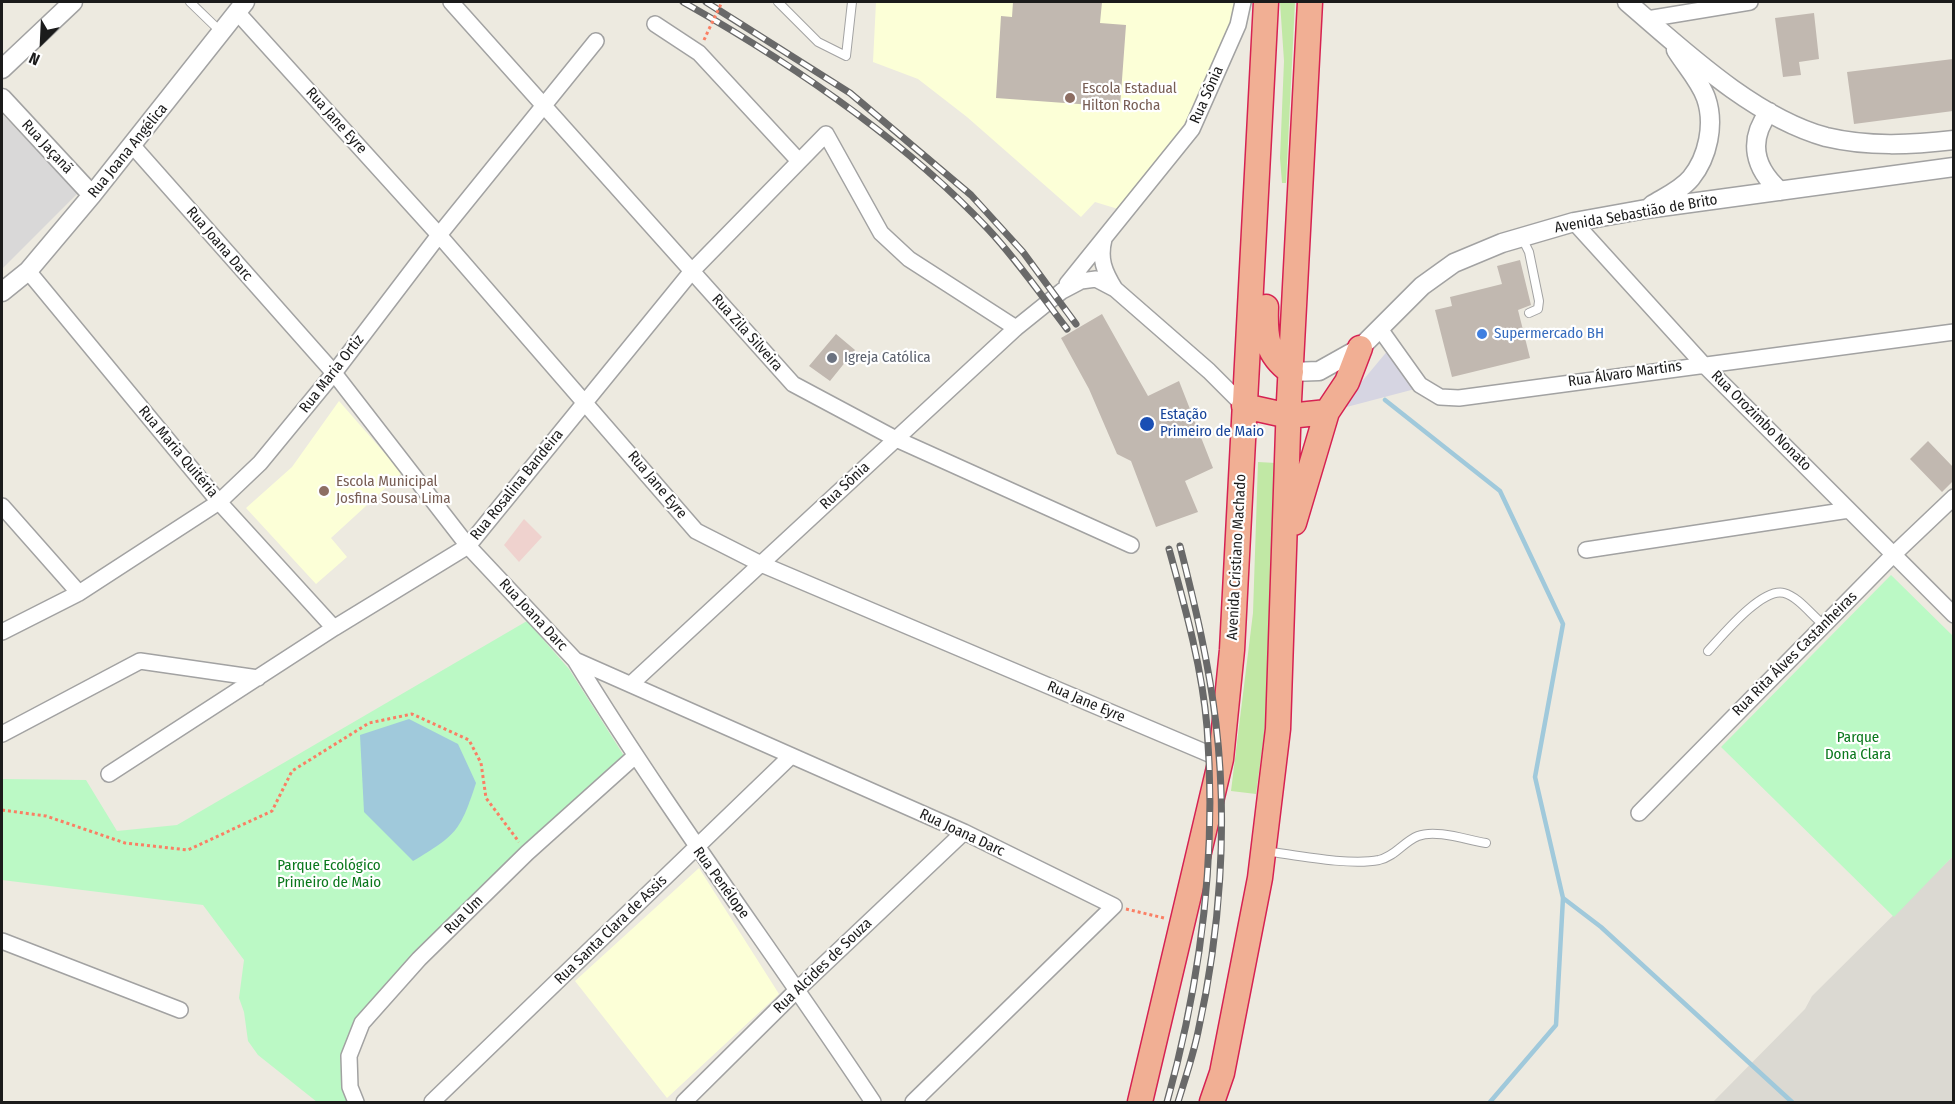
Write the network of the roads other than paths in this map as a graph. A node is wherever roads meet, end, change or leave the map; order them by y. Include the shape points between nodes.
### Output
1 (73, 2) edge
2 (190, 2) edge
3 (451, 2) edge
4 (778, 2) edge
5 (852, 2) edge
6 (1243, 2) edge
7 (1266, 2) edge
8 (1310, 2) edge
9 (1627, 2) edge
10 (1750, 2) edge
11 (241, 7) edge
12 (1647, 19) junction
13 (655, 24) dead end
14 (221, 32) junction
15 (1666, 36) junction
16 (596, 41) dead end
17 (2, 69) edge
18 (2, 98) edge
19 (543, 107) junction
20 (1769, 112) junction
21 (1953, 140) edge
22 (132, 145) junction
23 (798, 160) junction
24 (1259, 160) junction
25 (1953, 167) edge
26 (1780, 191) junction
27 (93, 195) junction
28 (1646, 209) junction
29 (1574, 222) junction
30 (439, 235) junction
31 (1522, 237) junction
32 (1104, 239) junction
33 (28, 271) junction
34 (692, 271) junction
35 (1115, 289) junction
36 (1062, 291) junction
37 (2, 292) edge
38 (1529, 313) dead end
39 (1016, 328) junction
40 (1380, 329) junction
41 (1953, 332) edge
42 (1360, 348) junction
43 (1703, 364) junction
44 (1290, 372) junction
45 (334, 373) junction
46 (585, 401) junction
47 (1244, 406) junction
48 (1328, 412) junction
49 (1289, 416) junction
50 (896, 439) junction
51 (1953, 497) edge
52 (219, 502) junction
53 (2, 506) edge
54 (1849, 510) junction
55 (1131, 544) dead end
56 (468, 546) junction
57 (1586, 550) dead end
58 (1893, 555) junction
59 (1283, 557) junction
60 (761, 564) junction
61 (79, 593) junction
62 (1953, 615) edge
63 (1824, 626) junction
64 (334, 628) junction
65 (2, 632) edge
66 (1708, 651) dead end
67 (575, 660) junction
68 (258, 678) junction
69 (631, 684) junction
70 (2, 734) edge
71 (791, 756) junction
72 (634, 757) junction
73 (1221, 759) junction
74 (108, 774) dead end
75 (1639, 813) dead end
76 (964, 832) junction
77 (1486, 843) dead end
78 (696, 848) junction
79 (1263, 851) junction
80 (2, 941) edge
81 (798, 989) junction
82 (180, 1010) dead end
83 (356, 1102) edge
84 (432, 1102) edge
85 (684, 1102) edge
86 (873, 1102) edge
87 (913, 1102) edge
88 (1140, 1102) edge
89 (1212, 1102) edge

1 - 17 street
2 - 14 lane
3 - 19 street, Rua Zila Silveira
4 - 5 lane via 818,42 846,56
6 - 32 street, Rua Sônia via 1238,25 1192,129
7 - 24 highway, Avenida Cristiano Machado
8 - 44 highway
9 - 12 street
10 - 12 street
11 - 14 street, Rua Joana Angélica
11 - 30 street, Rua Jane Eyre
12 - 15 street
13 - 23 street via 699,53
14 - 22 street, Rua Joana Angélica
15 - 20 street
15 - 28 street via 1705,97 1710,130 1701,162 1690,179
16 - 19 street, Rua Maria Ortiz
18 - 27 street, Rua Jaçanã
19 - 30 street, Rua Maria Ortiz
19 - 34 street, Rua Zila Silveira
20 - 21 street via 1806,130 1849,141 1893,144
20 - 26 street via 1758,133 1758,162 1762,173
22 - 27 street, Rua Joana Angélica
22 - 45 street, Rua Joana Darc
23 - 34 street, Rua Rosalina Bandeira
23 - 39 street, Rua Rosalina Bandeira via 826,134 881,233 909,259
24 - 44 highway via 1273,179 1265,334 1270,352
24 - 47 highway, Avenida Cristiano Machado
25 - 26 street, Avenida Sebastião de Brito
26 - 28 street, Avenida Sebastião de Brito
27 - 33 street, Rua Joana Angélica
28 - 29 street, Avenida Sebastião de Brito
29 - 31 street, Avenida Sebastião de Brito
29 - 43 street, Rua Orozimbo Nonato
30 - 45 street, Rua Maria Ortiz
30 - 46 street, Rua Jane Eyre
31 - 38 lane via 1539,301 1538,309
31 - 40 street, Avenida Sebastião de Brito via 1454,263 1422,286
32 - 35 street via 1100,255
32 - 36 street, Rua Sônia
33 - 37 street, Rua Joana Angélica
33 - 52 street, Rua Maria Quitéria
34 - 46 street, Rua Rosalina Bandeira
34 - 50 street, Rua Zila Silveira via 793,384
35 - 36 street, Rua Sônia via 1096,279 1081,281
35 - 47 street, Rua Sônia via 1209,370
36 - 39 street, Rua Sônia
39 - 50 street, Rua Sônia
40 - 42 street, Avenida Sebastião de Brito
40 - 43 street, Rua Álvaro Martins via 1420,385 1440,397 1459,398
41 - 43 street, Rua Álvaro Martins
42 - 44 street, Avenida Sebastião de Brito via 1319,371
42 - 48 highway via 1347,382
43 - 54 street, Rua Orozimbo Nonato
44 - 49 highway
45 - 52 street, Rua Maria Ortiz via 260,463
45 - 56 street, Rua Joana Darc
46 - 56 street, Rua Rosalina Bandeira
46 - 60 street, Rua Jane Eyre via 696,531
47 - 49 highway
47 - 73 highway, Avenida Cristiano Machado via 1232,650
48 - 49 highway
48 - 59 highway
49 - 59 highway
50 - 55 street, Rua Zila Silveira
50 - 60 street, Rua Sônia
51 - 58 street, Rua Rita Álves Castanheiras
52 - 61 street, Rua Maria Ortiz
52 - 64 street, Rua Maria Quitéria
53 - 61 street
54 - 57 street
54 - 58 street, Rua Orozimbo Nonato
56 - 64 street, Rua Rosalina Bandeira
56 - 67 street, Rua Joana Darc
58 - 62 street, Rua Orozimbo Nonato
58 - 63 street, Rua Rita Álves Castanheiras
59 - 79 highway via 1278,729
60 - 69 street, Rua Sônia
60 - 73 street, Rua Jane Eyre
61 - 65 street, Rua Maria Ortiz
63 - 66 lane via 1781,592 1755,603
63 - 75 street, Rua Rita Álves Castanheiras
64 - 68 street, Rua Rosalina Bandeira
67 - 69 street, Rua Joana Darc
67 - 72 street, Rua Penélope
68 - 70 street via 140,661
68 - 74 street, Rua Rosalina Bandeira
69 - 71 street, Rua Joana Darc
71 - 76 street, Rua Joana Darc
71 - 78 street, Rua Santa Clara de Assis
72 - 78 street, Rua Penélope
72 - 83 street, Rua Um via 527,853 419,959 362,1023 350,1056 350,1087
73 - 88 highway, Avenida Cristiano Machado
76 - 81 street, Rua Alcides de Souza
76 - 87 street, Rua Joana Darc via 1114,906
77 - 79 lane via 1429,834 1417,836 1393,856 1377,860
78 - 81 street, Rua Penélope
78 - 84 street, Rua Santa Clara de Assis
79 - 89 highway via 1222,1073
80 - 82 street
81 - 85 street, Rua Alcides de Souza
81 - 86 street, Rua Penélope

